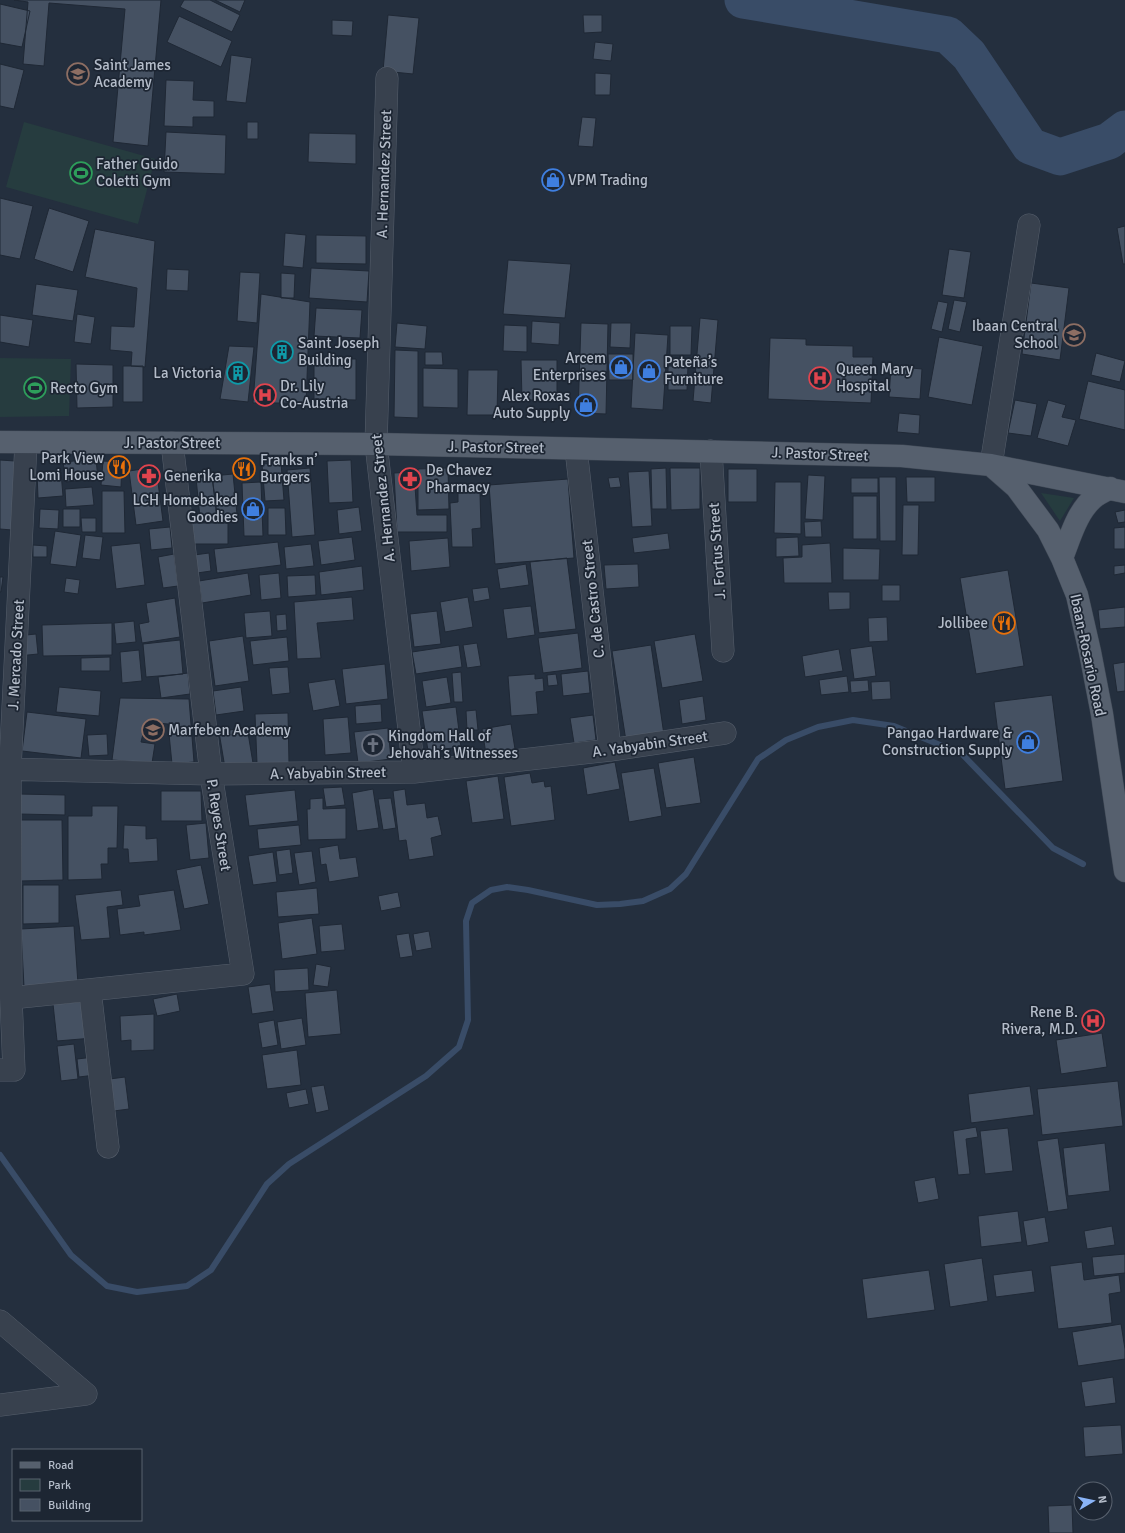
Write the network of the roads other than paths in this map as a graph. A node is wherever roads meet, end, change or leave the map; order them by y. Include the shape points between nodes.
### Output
1 (387, 78) dead end
2 (1029, 225) dead end
3 (0, 442) edge
4 (26, 443) junction
5 (172, 443) junction
6 (376, 444) junction
7 (576, 449) junction
8 (711, 451) junction
9 (991, 466) junction
10 (1117, 490) edge
11 (1062, 558) junction
12 (723, 651) dead end
13 (725, 733) dead end
14 (610, 750) junction
15 (5, 769) edge
16 (414, 772) junction
17 (211, 774) junction
18 (1125, 871) edge
19 (90, 990) junction
20 (11, 998) junction
21 (0, 1070) edge
22 (108, 1147) dead end
23 (0, 1321) edge
24 (0, 1405) edge

1 - 6 street, A. Hernandez Street
2 - 9 street
3 - 4 main road, J. Pastor Street
4 - 5 main road, J. Pastor Street
4 - 15 street, J. Mercado Street
5 - 6 main road, J. Pastor Street
5 - 17 street, P. Reyes Street
6 - 7 main road, J. Pastor Street
6 - 16 street, A. Hernandez Street
7 - 8 main road, J. Pastor Street
7 - 14 street, C. de Castro Street
8 - 9 main road, J. Pastor Street via 902,456
8 - 12 street, J. Fortus Street
9 - 10 main road, J. Pastor Street
9 - 11 main road, Ibaan-Rosario Road via 1016,487 1048,530
10 - 11 main road via 1096,496 1087,505
11 - 18 main road, Ibaan-Rosario Road via 1077,595 1090,652 1102,714
13 - 14 street, A. Yabyabin Street
14 - 16 street, A. Yabyabin Street
15 - 17 street, A. Yabyabin Street
15 - 20 street, J. Mercado Street
16 - 17 street, A. Yabyabin Street
17 - 19 street, P. Reyes Street via 243,974
19 - 20 street, P. Reyes Street
19 - 22 street
20 - 21 street, J. Mercado Street via 14,1070
23 - 24 street via 86,1394

